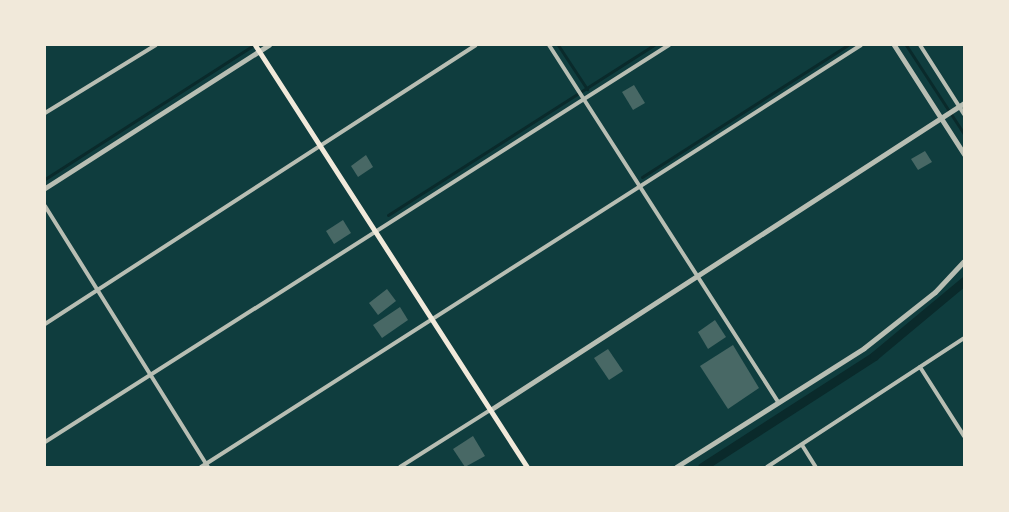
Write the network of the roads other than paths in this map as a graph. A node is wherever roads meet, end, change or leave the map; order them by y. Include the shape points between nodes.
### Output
1 (156, 45) edge
2 (269, 45) edge
3 (476, 45) edge
4 (549, 45) edge
5 (669, 45) edge
6 (861, 45) edge
7 (894, 45) edge
8 (920, 45) edge
9 (257, 48) edge
10 (583, 98) junction
11 (961, 105) edge
12 (45, 113) edge
13 (964, 114) edge
14 (941, 117) junction
15 (320, 144) junction
16 (964, 154) edge
17 (639, 187) junction
18 (45, 188) edge
19 (45, 206) edge
20 (376, 234) junction
21 (964, 261) edge
22 (696, 277) junction
23 (98, 290) junction
24 (432, 322) junction
25 (45, 324) edge
26 (964, 338) edge
27 (920, 367) junction
28 (150, 375) junction
29 (778, 402) junction
30 (490, 410) junction
31 (964, 436) edge
32 (45, 442) edge
33 (802, 445) junction
34 (207, 465) edge
35 (201, 467) edge
36 (400, 467) edge
37 (527, 467) edge
38 (676, 467) edge
39 (767, 467) edge
40 (816, 467) edge

1 - 12 street
2 - 9 street
3 - 15 street
4 - 10 street
5 - 10 street
6 - 17 street
7 - 14 street
8 - 11 street
9 - 15 main road
9 - 18 street
10 - 17 street
10 - 20 street
11 - 13 street
11 - 14 street
14 - 16 street
14 - 22 street
15 - 20 main road
15 - 23 street
17 - 22 street
17 - 24 street
19 - 23 street
20 - 24 main road
20 - 28 street
21 - 29 street via 935,292 864,348
22 - 29 street
22 - 30 street
23 - 25 street
23 - 28 street
24 - 30 main road
24 - 34 street
26 - 27 street
27 - 31 street
27 - 33 street
28 - 32 street
28 - 34 street
29 - 38 street
30 - 36 street
30 - 37 main road
33 - 39 street
33 - 40 street
34 - 35 street

